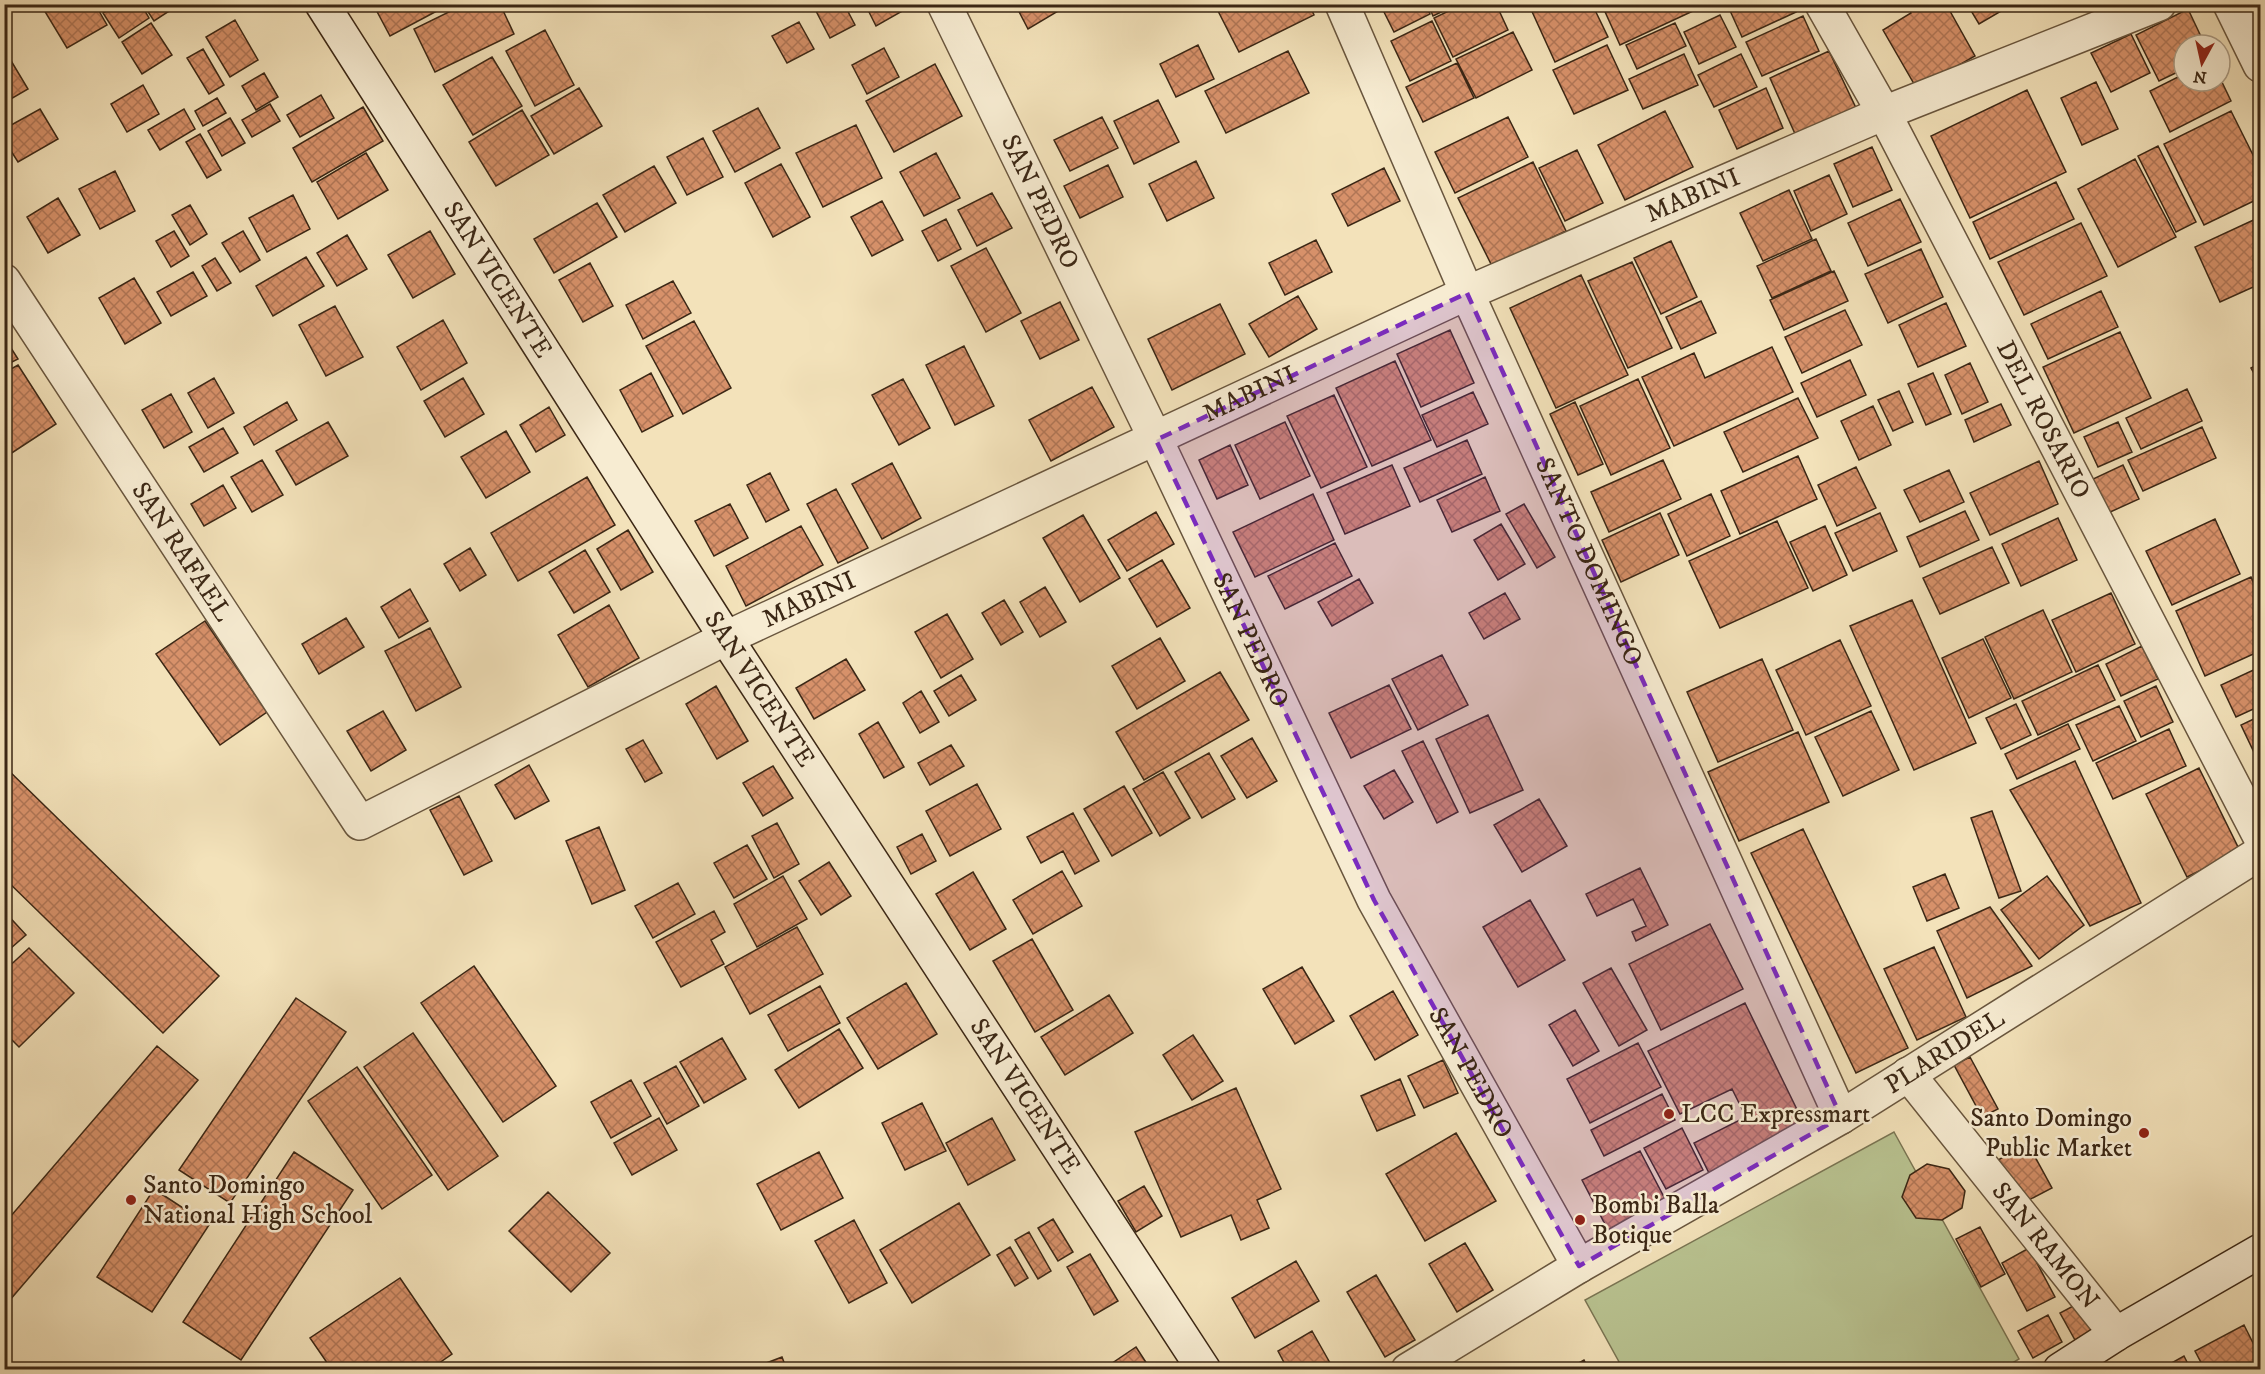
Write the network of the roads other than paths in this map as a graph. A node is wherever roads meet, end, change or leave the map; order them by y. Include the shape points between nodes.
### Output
1 (322, 4) edge
2 (944, 4) edge
3 (1342, 4) edge
4 (1822, 4) edge
5 (2158, 4) edge
6 (2230, 4) edge
7 (2260, 65) edge
8 (1884, 113) junction
9 (4, 281) edge
10 (1467, 293) junction
11 (1156, 440) junction
12 (726, 638) junction
13 (360, 823) joint
14 (2260, 837) edge
15 (2260, 853) edge
16 (1908, 1074) junction
17 (1841, 1117) junction
18 (2260, 1251) edge
19 (1579, 1266) junction
20 (2116, 1334) junction
21 (1204, 1370) edge
22 (1408, 1370) edge
23 (2060, 1370) edge

1 - 12 street, SAN VICENTE
2 - 11 street, SAN PEDRO
3 - 10 street, SANTO DOMINGO
4 - 8 street, DEL ROSARIO
5 - 8 street, MABINI
6 - 7 street
8 - 10 street, MABINI
8 - 14 street, DEL ROSARIO
9 - 13 street, SAN RAFAEL
10 - 11 street, MABINI
10 - 17 street, SANTO DOMINGO
11 - 12 street, MABINI
11 - 19 street, SAN PEDRO via 1374,900
12 - 13 street, MABINI
12 - 21 street, SAN VICENTE
15 - 16 street, PLARIDEL
16 - 17 street, PLARIDEL
16 - 20 street, SAN RAMON
17 - 19 street, PLARIDEL
18 - 20 street
19 - 22 street, PLARIDEL
20 - 23 street

